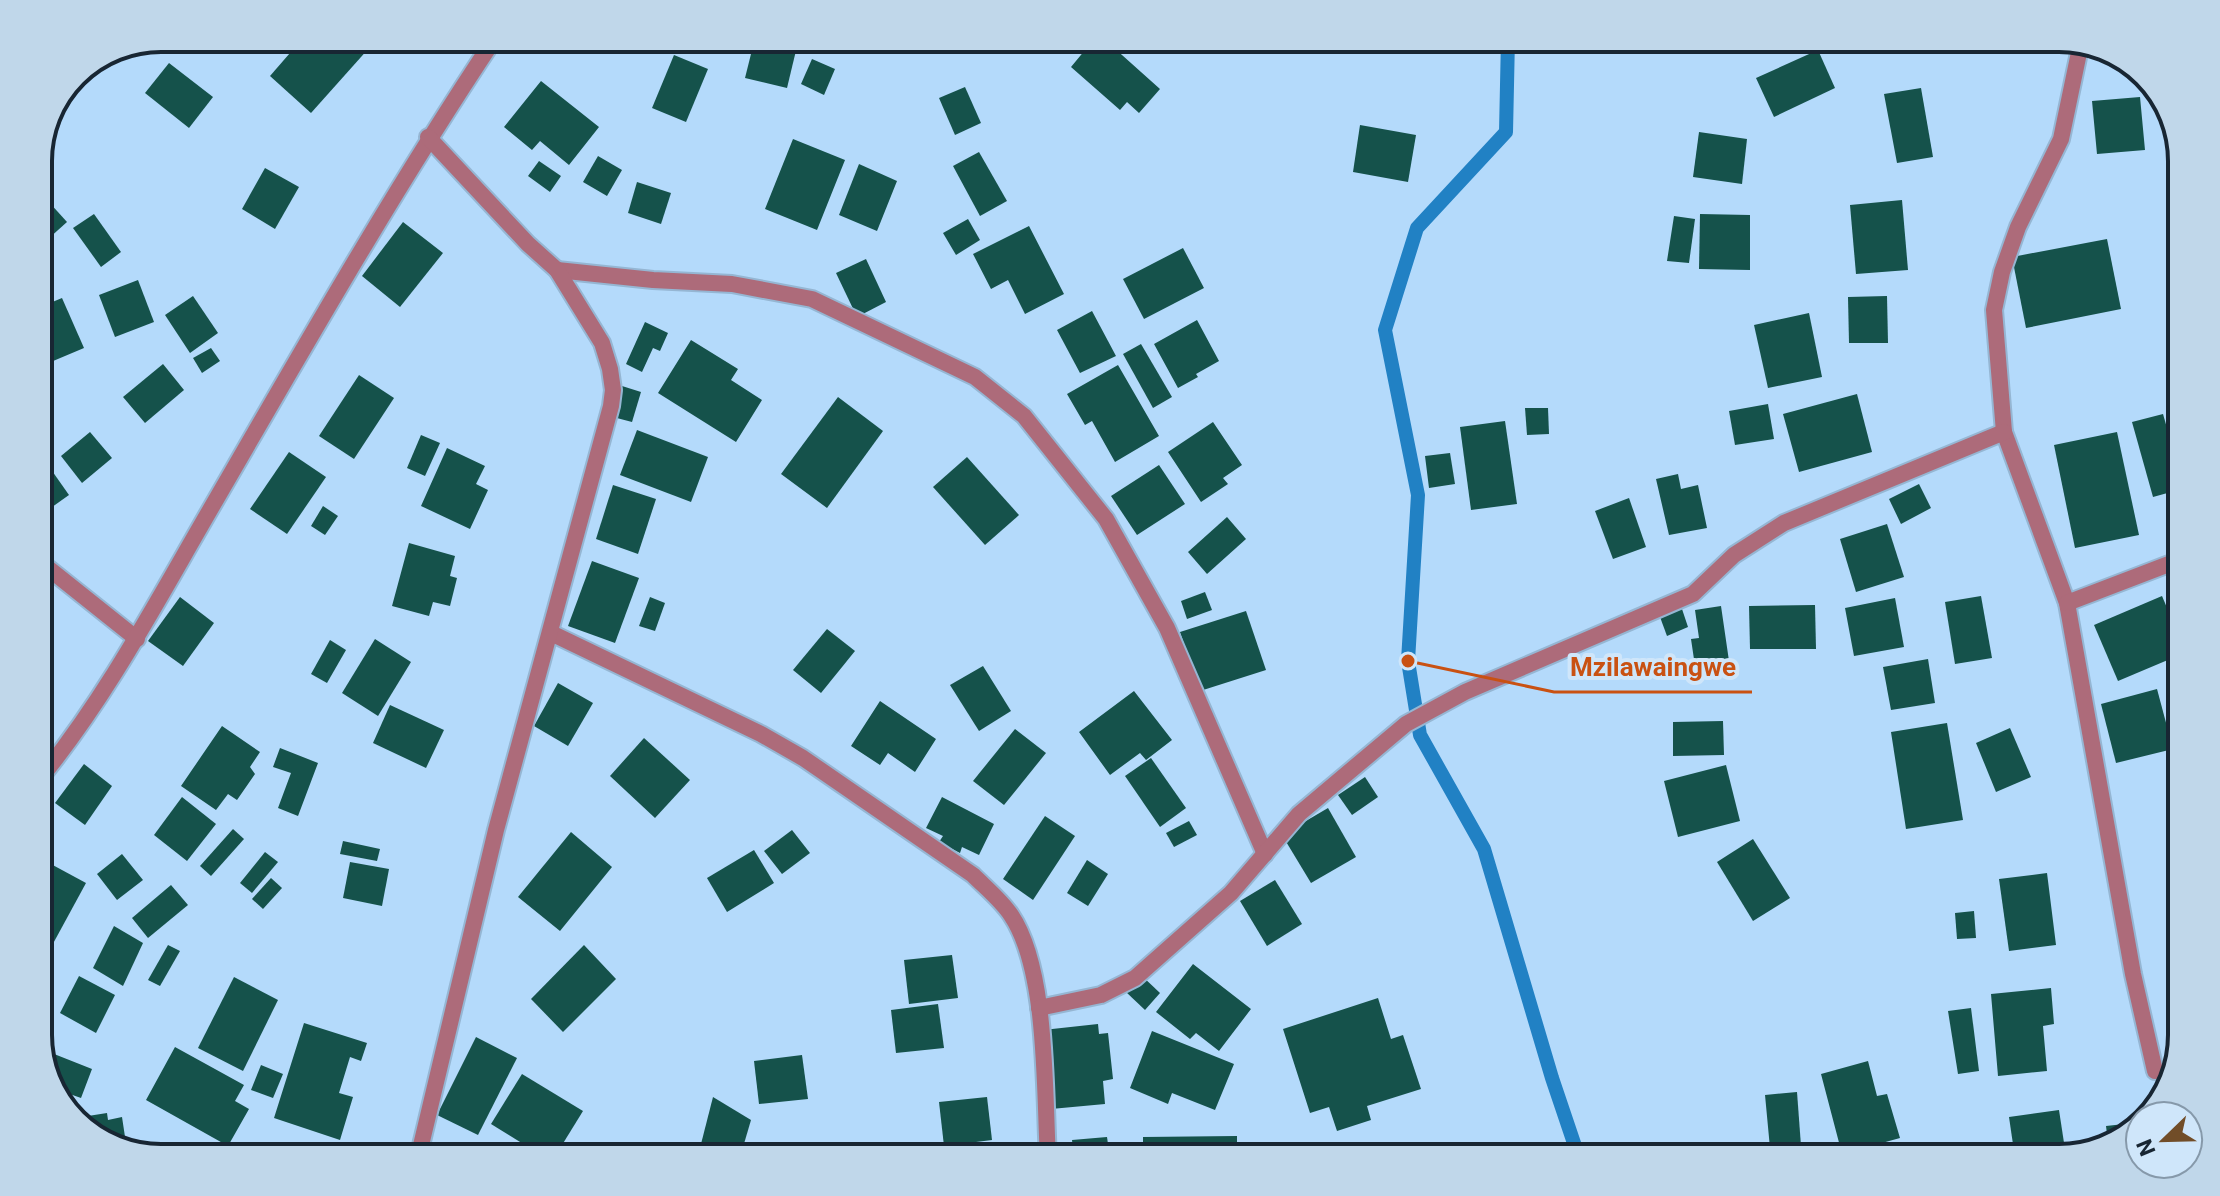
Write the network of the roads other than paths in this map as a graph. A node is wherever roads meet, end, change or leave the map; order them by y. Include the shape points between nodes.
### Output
1 (486, 52) edge
2 (2079, 54) edge
3 (428, 137) junction
4 (557, 270) junction
5 (2004, 432) junction
6 (2168, 564) edge
7 (52, 571) edge
8 (2067, 603) junction
9 (551, 633) junction
10 (137, 639) junction
11 (52, 764) edge
12 (1265, 854) junction
13 (1039, 1008) junction
14 (2155, 1071) dead end
15 (421, 1144) edge
16 (1047, 1144) edge

1 - 3 street
2 - 5 street via 2061,139 2018,227 1996,297
3 - 4 street
3 - 10 street
4 - 9 street via 602,343 613,390
4 - 12 street via 732,284 812,299 975,377 1024,416 1106,519 1159,614
5 - 8 street
5 - 12 street via 1784,523 1734,555 1693,594 1425,713 1299,814
6 - 8 street
7 - 10 street
8 - 14 street
9 - 13 street via 803,758 973,875 1011,915 1028,948
9 - 15 street via 496,830
10 - 11 street
12 - 13 street via 1231,893 1135,978 1101,995
13 - 16 street

